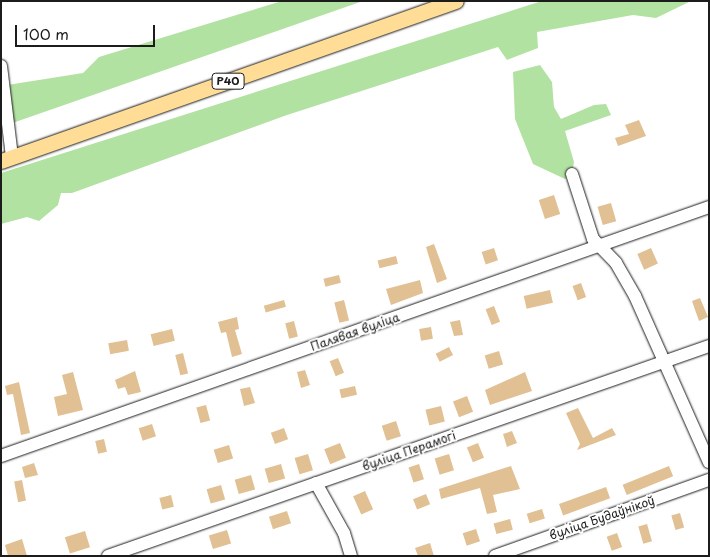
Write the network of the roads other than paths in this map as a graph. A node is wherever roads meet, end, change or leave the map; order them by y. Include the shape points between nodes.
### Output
1 (456, 1) edge
2 (1, 66) edge
3 (7, 159) edge
4 (572, 174) dead end
5 (709, 208) edge
6 (600, 247) junction
7 (709, 346) edge
8 (664, 362) junction
9 (705, 442) edge
10 (1, 456) edge
11 (709, 462) edge
12 (709, 480) edge
13 (316, 483) junction
14 (530, 550) edge
15 (108, 556) edge
16 (351, 556) edge
17 (495, 556) edge

1 - 3 main road, Р40
2 - 3 street
4 - 6 street via 593,239
5 - 6 street, Палявая вуліца
6 - 8 street via 616,263 635,296
6 - 10 street, Палявая вуліца
7 - 8 street, вуліца Перамогі
8 - 9 street
8 - 13 street, вуліца Перамогі
9 - 11 street
12 - 14 street, вуліца Будаўнікоў
13 - 15 street, вуліца Перамогі
13 - 16 street via 344,533
14 - 17 street, вуліца Будаўнікоў

